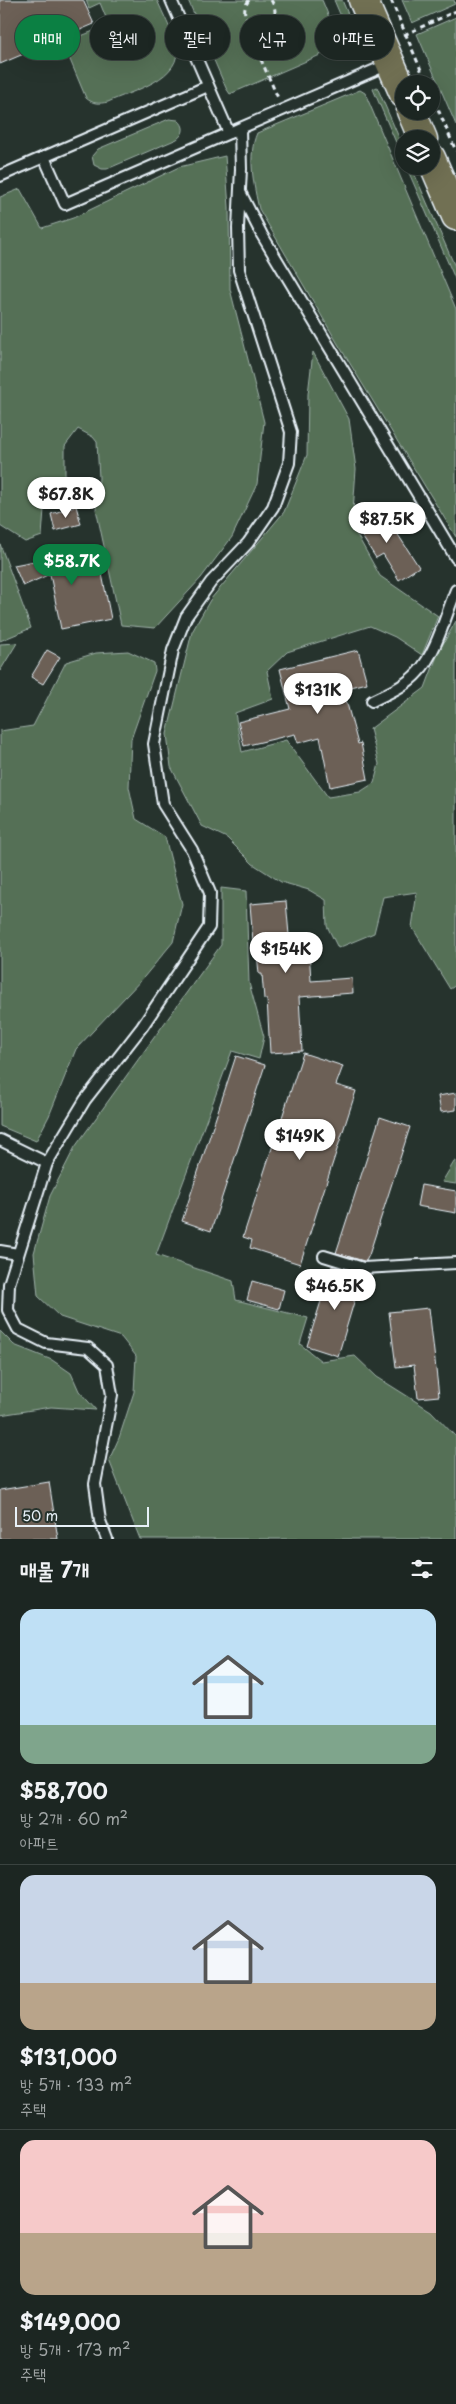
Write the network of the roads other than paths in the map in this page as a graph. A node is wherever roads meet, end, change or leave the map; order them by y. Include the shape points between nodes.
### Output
1 (171, 0) edge
2 (363, 0) edge
3 (372, 15) edge
4 (394, 52) edge
5 (372, 60) edge
6 (399, 75) edge
7 (208, 86) junction
8 (240, 129) junction
9 (229, 133) junction
10 (44, 157) junction
11 (438, 175) edge
12 (0, 176) edge
13 (240, 191) junction
14 (456, 216) edge
15 (456, 558) edge
16 (456, 590) edge
17 (372, 701) dead end
18 (0, 1140) edge
19 (47, 1163) junction
20 (0, 1251) edge
21 (18, 1254) junction
22 (324, 1256) dead end
23 (456, 1263) edge
24 (107, 1539) edge

1 - 7 lane
2 - 3 main road
4 - 6 main road
5 - 8 lane via 284,110
7 - 9 lane
7 - 10 lane
8 - 9 lane
8 - 13 lane
9 - 10 lane via 65,204
10 - 12 lane
11 - 14 main road
13 - 15 lane via 262,235
13 - 19 lane via 239,270 291,432 288,463 273,507 248,543 211,582 186,617 174,650 154,744 163,804 192,850 210,893 209,927 142,1026 84,1100
16 - 17 lane via 429,656 419,672 403,685
18 - 19 lane
19 - 21 lane
20 - 21 lane
21 - 24 lane via 9,1284 8,1310 18,1329 46,1343 88,1348 107,1365 112,1395 95,1484 100,1521
22 - 23 lane via 363,1268

